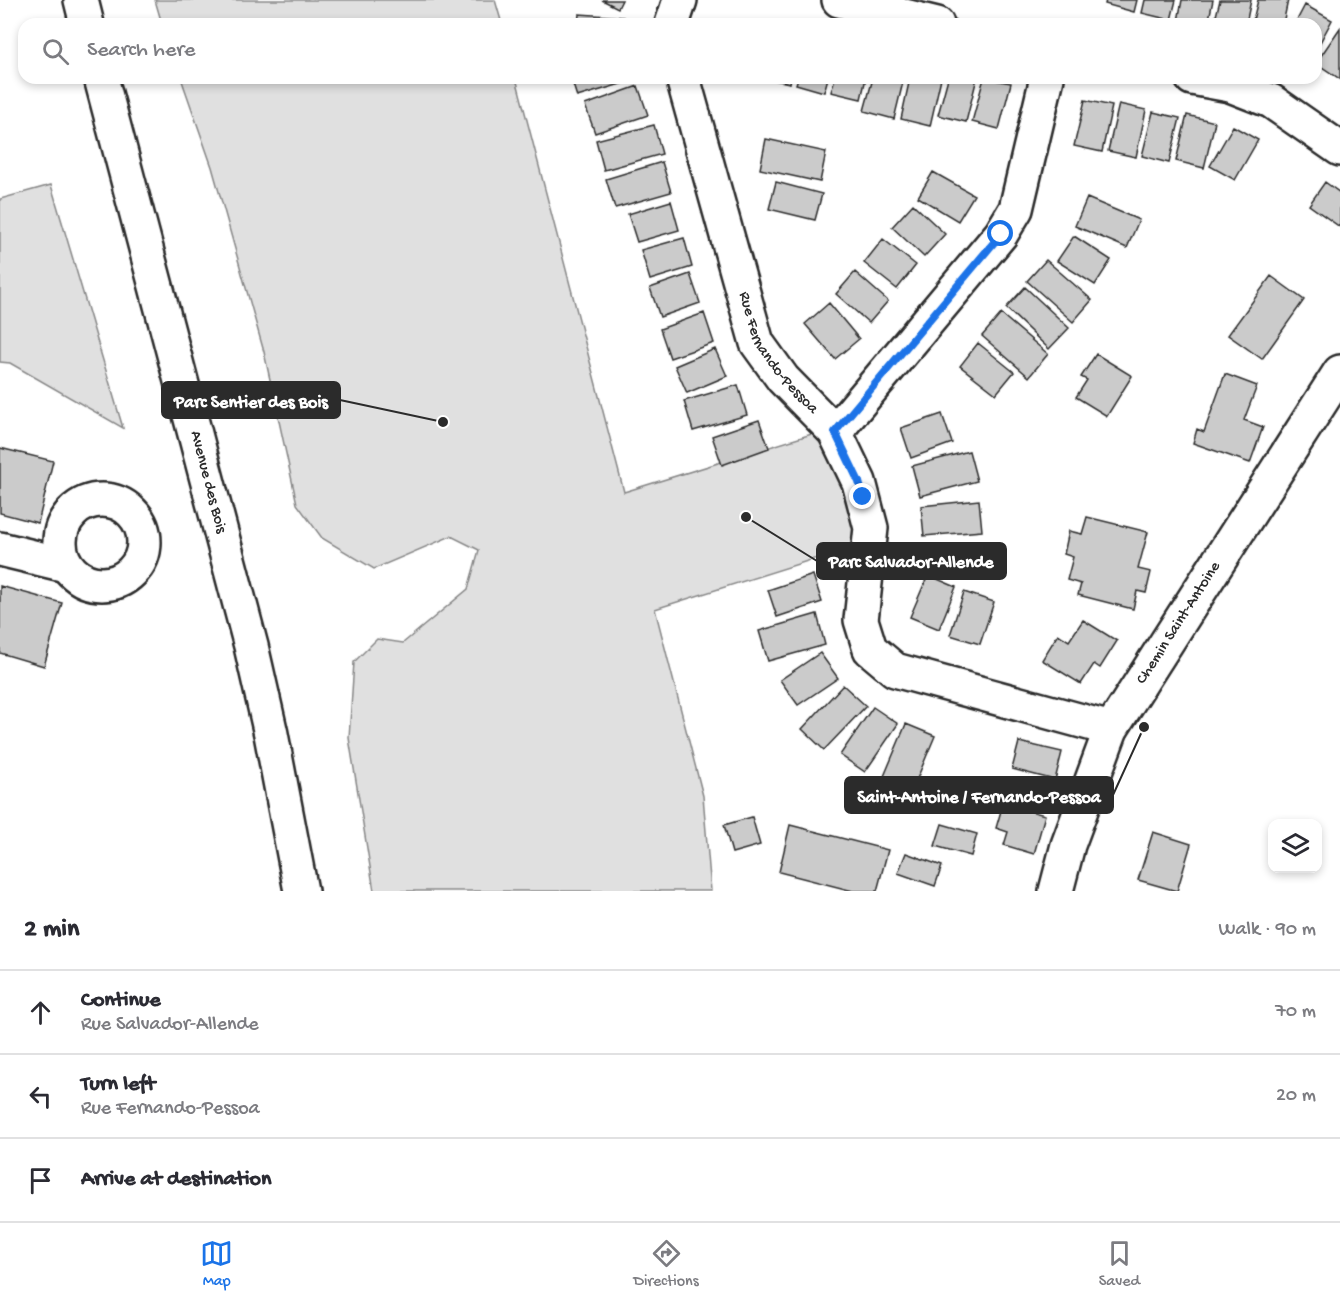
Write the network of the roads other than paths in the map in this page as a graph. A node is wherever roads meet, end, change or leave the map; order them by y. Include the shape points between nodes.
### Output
1 (81, 0) edge
2 (680, 0) edge
3 (839, 0) edge
4 (86, 18) edge
5 (674, 18) edge
6 (912, 18) edge
7 (103, 84) edge
8 (685, 84) edge
9 (1046, 84) edge
10 (1225, 84) edge
11 (1340, 149) edge
12 (1340, 372) edge
13 (835, 432) junction
14 (0, 549) edge
15 (66, 565) dead end
16 (1111, 729) junction
17 (301, 891) edge
18 (1056, 891) edge

1 - 4 street
2 - 5 street
3 - 6 street
7 - 17 street, Avenue des Bois via 251,646
8 - 13 street, Rue Fernando-Pessoa via 757,344 783,379
9 - 13 street via 1016,209 1001,234
10 - 11 street via 1271,101
12 - 16 street, Chemin Saint-Antoine
13 - 16 street, Rue Fernando-Pessoa via 859,482 871,528 861,620 870,650 895,670
14 - 15 street
16 - 18 street, Chemin Saint-Antoine via 1068,845

